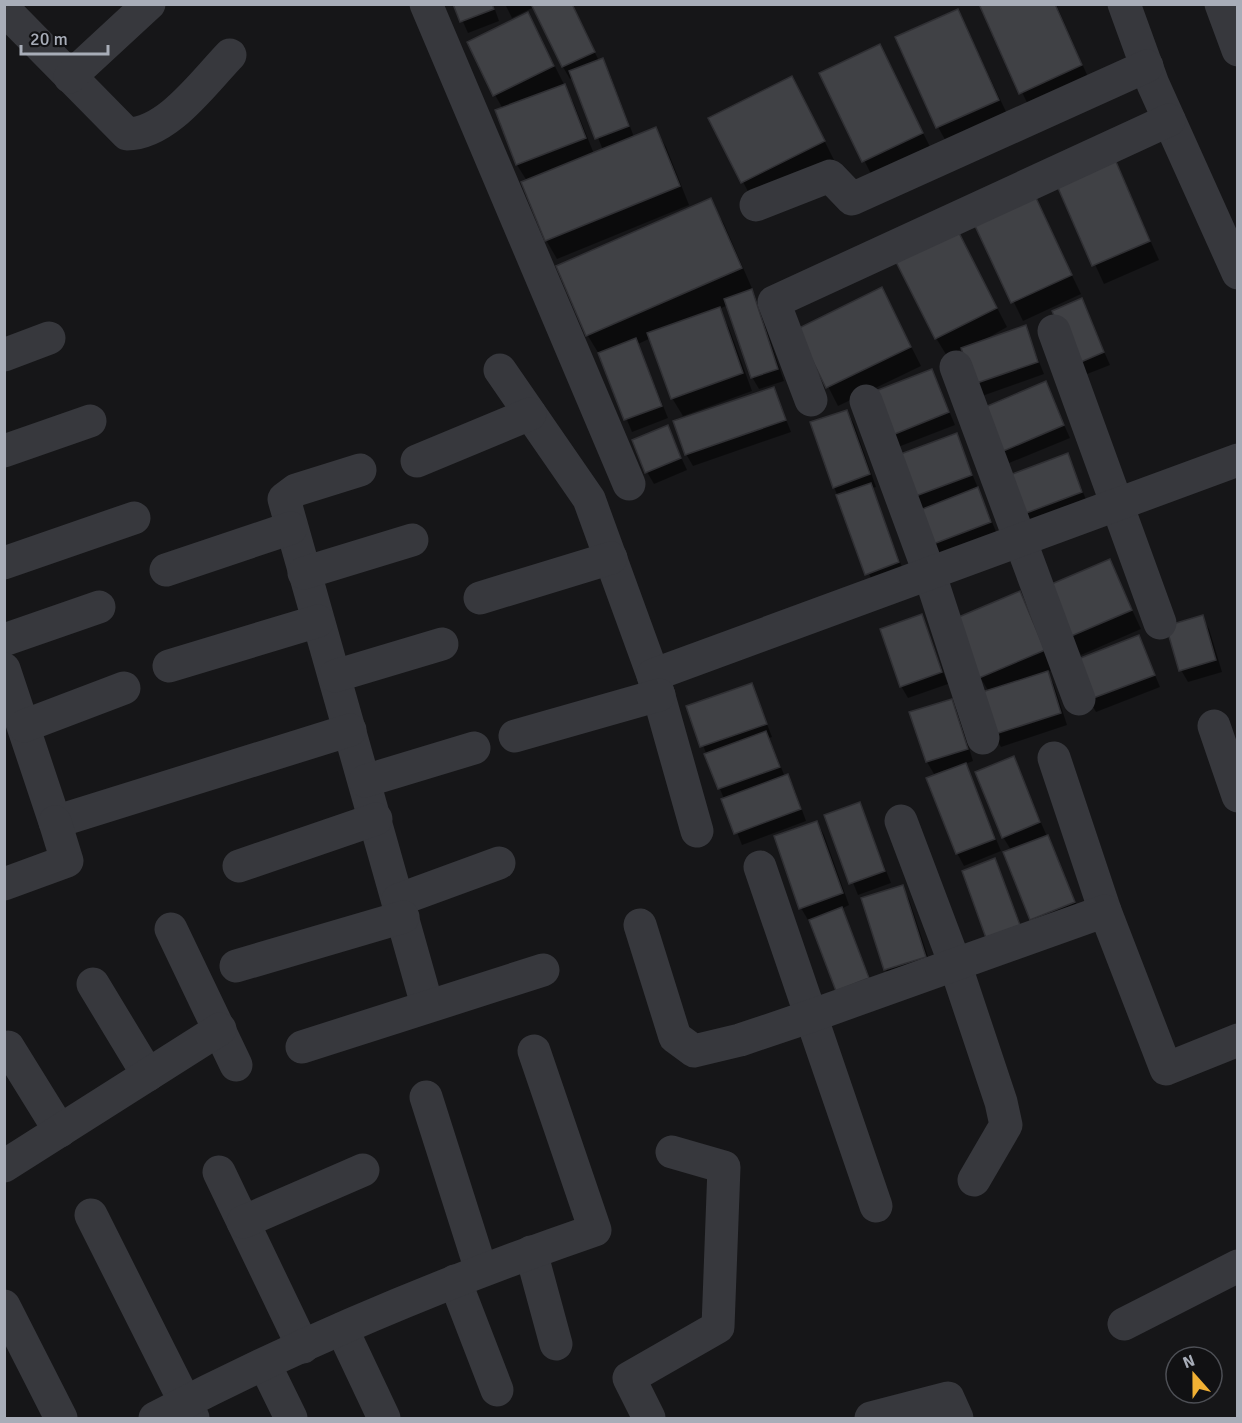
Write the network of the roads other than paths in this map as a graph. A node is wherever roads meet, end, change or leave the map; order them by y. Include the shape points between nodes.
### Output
1 (149, 4) edge
2 (426, 4) edge
3 (1124, 4) edge
4 (1221, 4) edge
5 (4, 9) edge
6 (1238, 50) edge
7 (230, 55) dead end
8 (1147, 66) junction
9 (70, 77) junction
10 (1169, 120) junction
11 (756, 206) dead end
12 (1238, 273) edge
13 (1054, 331) dead end
14 (49, 338) dead end
15 (4, 356) edge
16 (956, 367) dead end
17 (500, 370) dead end
18 (811, 400) dead end
19 (866, 401) dead end
20 (530, 414) junction
21 (90, 421) dead end
22 (4, 451) edge
23 (1238, 460) edge
24 (417, 461) dead end
25 (360, 470) dead end
26 (629, 484) dead end
27 (1115, 504) junction
28 (134, 518) dead end
29 (291, 528) junction
30 (1021, 539) junction
31 (412, 540) dead end
32 (611, 558) junction
33 (4, 563) edge
34 (166, 570) dead end
35 (929, 572) junction
36 (304, 573) junction
37 (480, 598) dead end
38 (99, 607) dead end
39 (318, 621) junction
40 (1160, 623) dead end
41 (4, 640) edge
42 (442, 644) dead end
43 (169, 666) dead end
44 (4, 669) edge
45 (335, 676) junction
46 (656, 685) junction
47 (124, 688) dead end
48 (1079, 699) dead end
49 (1214, 726) dead end
50 (350, 730) junction
51 (515, 736) dead end
52 (983, 738) dead end
53 (19, 741) edge
54 (474, 748) dead end
55 (1054, 758) dead end
56 (365, 781) junction
57 (1238, 796) edge
58 (376, 819) junction
59 (901, 821) dead end
60 (55, 822) junction
61 (697, 831) dead end
62 (499, 862) dead end
63 (239, 866) dead end
64 (760, 867) dead end
65 (4, 884) edge
66 (400, 908) junction
67 (1105, 910) junction
68 (640, 925) dead end
69 (171, 929) dead end
70 (955, 964) junction
71 (236, 966) dead end
72 (543, 970) dead end
73 (93, 984) dead end
74 (428, 1005) junction
75 (811, 1016) junction
76 (220, 1029) junction
77 (1238, 1040) edge
78 (8, 1047) dead end
79 (302, 1047) dead end
80 (534, 1051) dead end
81 (236, 1065) dead end
82 (148, 1075) junction
83 (426, 1096) dead end
84 (60, 1131) junction
85 (672, 1152) dead end
86 (4, 1166) edge
87 (363, 1170) dead end
88 (219, 1172) dead end
89 (974, 1179) dead end
90 (876, 1206) dead end
91 (91, 1215) dead end
92 (243, 1222) junction
93 (531, 1252) junction
94 (1238, 1266) edge
95 (468, 1275) junction
96 (4, 1306) edge
97 (1124, 1324) dead end
98 (342, 1329) junction
99 (556, 1344) dead end
100 (303, 1347) junction
101 (265, 1365) junction
102 (497, 1390) dead end
103 (189, 1411) edge
104 (61, 1419) edge
105 (155, 1419) edge
106 (291, 1419) edge
107 (384, 1419) edge
108 (649, 1419) edge
109 (871, 1419) edge
110 (957, 1419) edge

1 - 9 street
2 - 26 street
3 - 8 street
4 - 6 street
5 - 9 street
7 - 9 street via 166,121 143,134 127,134
8 - 10 street
8 - 11 street via 852,199 830,176
10 - 12 street
10 - 18 street via 774,303
13 - 27 street
14 - 15 street
16 - 30 street
17 - 20 street
19 - 35 street
20 - 24 street
20 - 32 street via 589,499
21 - 22 street
23 - 27 street
25 - 29 street via 296,490 284,499
27 - 30 street
27 - 40 street
28 - 33 street
29 - 34 street
29 - 36 street
30 - 35 street
30 - 48 street
31 - 36 street
32 - 37 street
32 - 46 street
35 - 46 street
35 - 52 street
36 - 39 street
38 - 41 street
39 - 43 street
39 - 45 street
42 - 45 street
44 - 53 street
45 - 50 street
46 - 51 street
46 - 61 street
47 - 53 street
49 - 57 street
50 - 56 street
50 - 60 street
53 - 60 street
54 - 56 street
55 - 67 street
56 - 58 street
58 - 63 street
58 - 66 street
59 - 70 street
60 - 65 street via 68,861
62 - 66 street
64 - 75 street
66 - 71 street
66 - 74 street
67 - 70 street
67 - 77 street via 1166,1069
68 - 75 street via 675,1037 694,1051
69 - 76 street
70 - 75 street
70 - 89 street via 1006,1125
72 - 74 street
73 - 82 street
74 - 79 street
75 - 90 street
76 - 81 street
76 - 82 street
78 - 84 street
80 - 93 street via 595,1230
82 - 84 street
83 - 95 street
84 - 86 street
85 - 108 street via 724,1167 718,1328 629,1378
87 - 92 street
88 - 92 street
91 - 103 street
92 - 100 street
93 - 95 street
93 - 99 street
94 - 97 street
95 - 98 street
95 - 102 street
96 - 104 street
98 - 100 street
98 - 107 street
100 - 101 street
101 - 103 street
101 - 106 street
103 - 105 street
109 - 110 street via 948,1398

